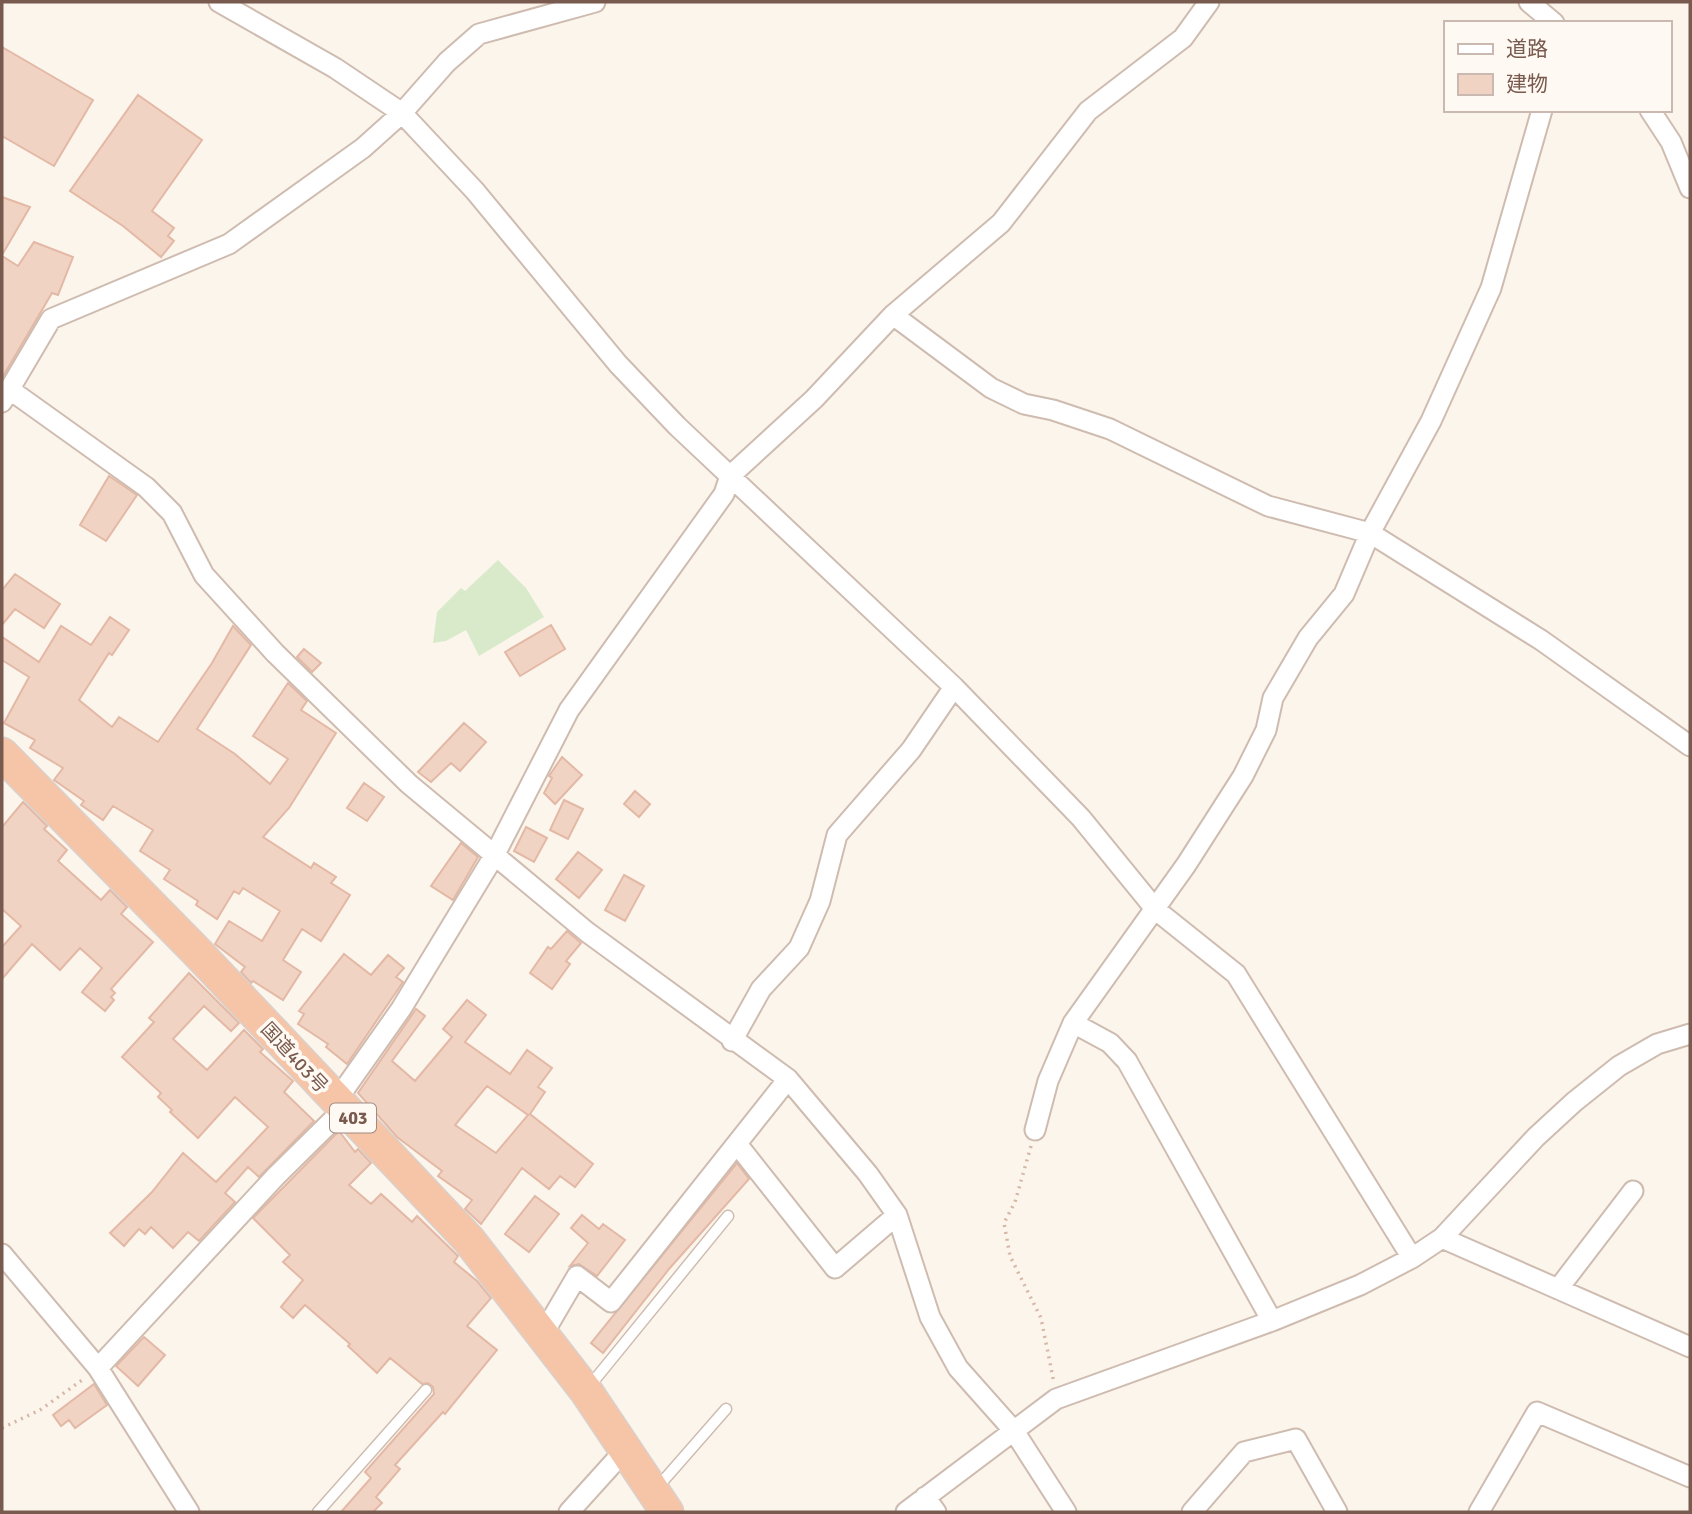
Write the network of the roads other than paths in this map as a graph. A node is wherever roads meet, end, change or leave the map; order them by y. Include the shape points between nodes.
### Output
1 (219, 2) edge
2 (595, 2) edge
3 (1209, 2) edge
4 (1529, 2) edge
5 (1553, 21) edge
6 (1541, 112) edge
7 (1651, 112) edge
8 (402, 113) junction
9 (1690, 185) edge
10 (892, 315) junction
11 (5, 396) edge
12 (730, 476) junction
13 (1370, 533) junction
14 (954, 687) junction
15 (1690, 746) edge
16 (2, 754) edge
17 (494, 856) junction
18 (1156, 910) junction
19 (1073, 1023) junction
20 (1690, 1034) edge
21 (732, 1041) junction
22 (788, 1079) junction
23 (340, 1105) junction
24 (1034, 1130) road end
25 (737, 1144) junction
26 (1633, 1191) dead end
27 (897, 1215) junction
28 (728, 1216) dead end
29 (1442, 1238) junction
30 (2, 1254) edge
31 (1412, 1258) junction
32 (1558, 1289) junction
33 (1272, 1321) junction
34 (542, 1334) junction
35 (1690, 1346) edge
36 (98, 1368) junction
37 (426, 1390) dead end
38 (586, 1391) junction
39 (726, 1409) dead end
40 (1014, 1431) junction
41 (625, 1450) junction
42 (1690, 1477) edge
43 (660, 1502) edge
44 (930, 1505) edge
45 (189, 1512) edge
46 (318, 1512) edge
47 (569, 1512) edge
48 (906, 1512) edge
49 (1066, 1512) edge
50 (1192, 1512) edge
51 (1337, 1512) edge
52 (1479, 1512) edge

1 - 8 street via 335,68
2 - 8 street via 479,34
3 - 10 street via 1183,38 1088,111 1001,223
4 - 5 street
6 - 13 street via 1491,288 1431,421
7 - 9 street
8 - 11 street via 363,148 229,244 51,319
8 - 12 street via 475,191 618,364
10 - 12 street via 814,399
10 - 13 street via 991,388 1024,404 1110,429 1268,506
11 - 17 street via 146,487 172,513 204,575 275,653 409,784
12 - 14 street
12 - 17 street via 724,494 569,710
13 - 15 street via 1541,640
13 - 18 street via 1344,594 1308,638 1273,698 1266,730 1243,776
14 - 18 street via 1081,818
14 - 21 street via 911,750 836,835 820,901 799,948 761,989
16 - 23 highway, 国道403号 / 403
17 - 21 street
17 - 23 street
18 - 19 street
18 - 31 street via 1236,974
19 - 24 street
19 - 33 street via 1110,1043 1126,1061
20 - 29 street via 1657,1044 1619,1066 1574,1102
21 - 22 street
22 - 25 street
22 - 27 street
23 - 34 highway, 国道403号 / 403 via 469,1240
23 - 36 street
25 - 27 street via 835,1268
25 - 34 street via 611,1302 577,1276
26 - 32 street
27 - 40 street via 929,1317 958,1368
28 - 38 lane
29 - 31 street
29 - 32 street
30 - 36 street
31 - 33 street
32 - 35 street
33 - 40 street via 1056,1398
34 - 38 highway, 国道403号 / 403
36 - 45 street
37 - 46 lane
38 - 41 highway, 国道403号 / 403
39 - 43 lane
40 - 44 street
40 - 49 street
41 - 43 highway, 国道403号 / 403
41 - 47 street
42 - 52 street via 1538,1412
44 - 48 street
50 - 51 street via 1244,1452 1296,1439

